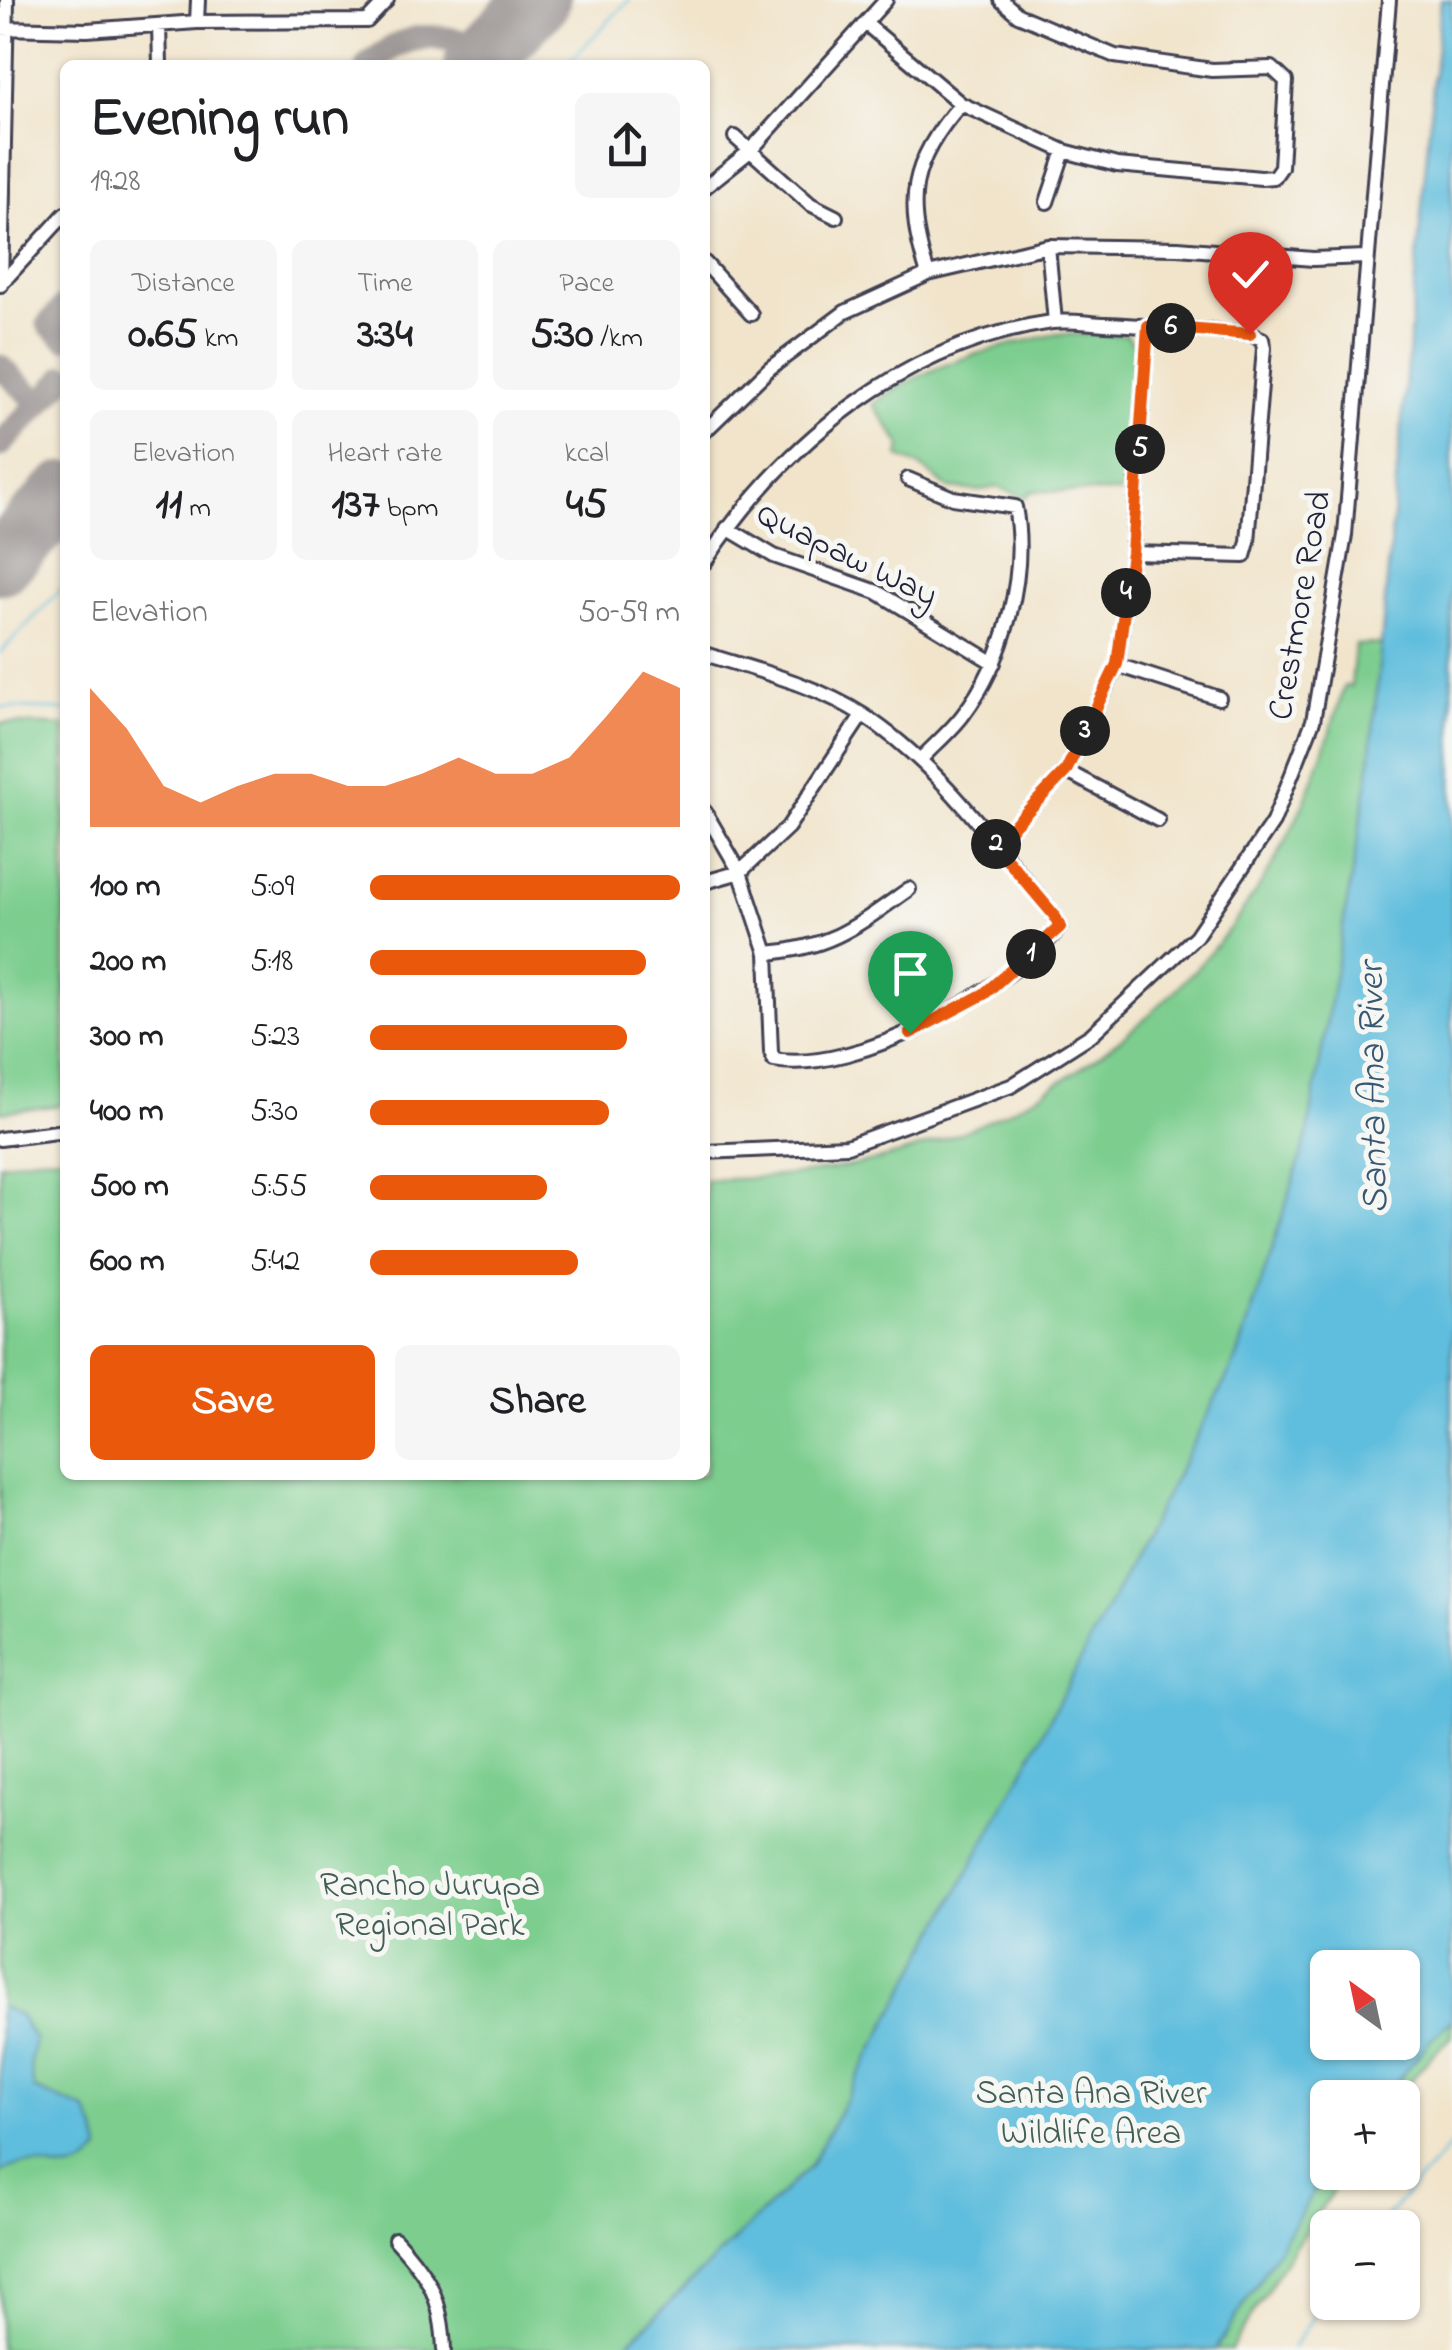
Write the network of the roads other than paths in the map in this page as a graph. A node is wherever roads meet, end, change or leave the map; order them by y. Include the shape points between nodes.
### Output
1 (7, 0) edge
2 (198, 0) edge
3 (387, 0) edge
4 (886, 0) edge
5 (1000, 0) edge
6 (1390, 0) edge
7 (197, 22) junction
8 (865, 23) junction
9 (160, 25) junction
10 (4, 28) edge
11 (160, 60) edge
12 (961, 104) junction
13 (734, 137) dead end
14 (750, 151) junction
15 (1064, 151) junction
16 (710, 183) edge
17 (1048, 202) dead end
18 (836, 217) dead end
19 (60, 219) edge
20 (1048, 246) junction
21 (1366, 257) junction
22 (710, 269) edge
23 (928, 274) junction
24 (0, 285) edge
25 (751, 314) dead end
26 (1054, 322) junction
27 (1148, 326) junction
28 (710, 427) edge
29 (908, 479) dead end
30 (727, 528) junction
31 (1132, 553) junction
32 (710, 554) edge
33 (710, 656) edge
34 (994, 664) junction
35 (1117, 664) junction
36 (1218, 698) dead end
37 (862, 714) junction
38 (920, 760) junction
39 (1066, 771) junction
40 (1158, 820) dead end
41 (710, 821) edge
42 (995, 845) junction
43 (740, 872) junction
44 (710, 881) edge
45 (909, 888) dead end
46 (767, 953) junction
47 (60, 1132) edge
48 (0, 1138) edge
49 (710, 1152) edge
50 (395, 2239) dead end
51 (444, 2350) edge

1 - 10 street
2 - 7 street
3 - 7 street via 367,21
4 - 8 street
5 - 15 street via 1018,15 1115,56 1212,70 1272,68 1286,82 1274,177 1117,165
6 - 21 street, Crestmore Road
7 - 9 street
8 - 12 street
8 - 14 street
9 - 10 street
9 - 11 street
10 - 24 street
12 - 15 street
12 - 23 street via 938,130 912,193
13 - 14 street
14 - 16 street
14 - 18 street via 810,204
15 - 17 street
19 - 24 street
20 - 21 street
20 - 23 street
20 - 26 street
21 - 49 street, Crestmore Road via 1345,535 1313,721 1272,822 1196,936 1091,1036 1011,1086 847,1146
22 - 25 street
23 - 28 street via 845,312 770,368
26 - 27 street
26 - 30 street via 962,344 879,384 789,458
27 - 31 street
27 - 31 street via 1250,334 1264,348 1244,556
29 - 34 street via 953,498 1015,507 1016,569
30 - 32 street
30 - 34 street, Quapaw Way via 774,556 877,592
31 - 35 street
33 - 37 street via 804,686
34 - 38 street via 963,715
35 - 36 street
35 - 39 street
37 - 38 street
37 - 43 street via 788,827
38 - 42 street
39 - 40 street
39 - 42 street
41 - 43 street
42 - 46 street via 1060,927 984,994 910,1033 824,1059 774,1060
43 - 44 street
43 - 46 street
45 - 46 street via 845,934 804,950
47 - 48 street
50 - 51 street via 426,2272

